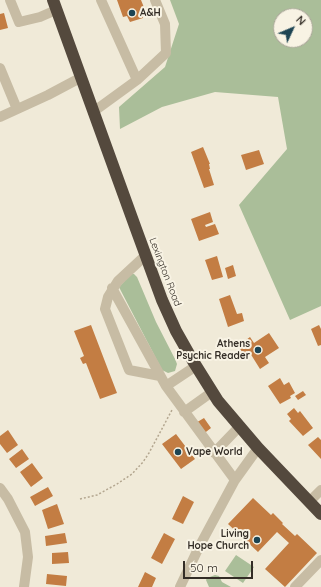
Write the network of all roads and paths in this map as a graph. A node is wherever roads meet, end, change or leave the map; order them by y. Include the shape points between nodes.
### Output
1 (10, 0) edge
2 (101, 0) edge
3 (155, 0) edge
4 (54, 5) edge
5 (0, 68) edge
6 (80, 78) junction
7 (137, 80) junction
8 (17, 109) junction
9 (93, 112) junction
10 (0, 117) edge
11 (146, 255) junction
12 (112, 288) junction
13 (196, 366) junction
14 (160, 376) junction
15 (166, 386) junction
16 (212, 392) junction
17 (181, 408) junction
18 (239, 427) junction
19 (258, 448) junction
20 (214, 453) junction
21 (235, 480) junction
22 (0, 488) edge
23 (321, 490) edge
24 (80, 499) dead end
25 (309, 502) junction
26 (321, 514) edge
27 (321, 560) edge
28 (24, 587) edge
29 (180, 587) edge
30 (294, 587) edge

1 - 4 street via 19,22 40,17
2 - 7 street
3 - 7 street via 165,24 166,53
4 - 6 highway, Lexington Road
5 - 8 street
6 - 8 street
6 - 9 highway, Lexington Road
7 - 9 street
8 - 10 street
9 - 11 highway, Lexington Road
11 - 12 street
11 - 13 highway, Lexington Road via 162,300
12 - 14 street
12 - 14 street via 105,309 129,370
13 - 15 street
13 - 16 highway, Lexington Road
14 - 15 street
15 - 17 street
16 - 17 street
16 - 18 highway, Lexington Road
17 - 20 street
17 - 24 path via 166,420 143,462 132,474 97,495
18 - 19 highway, Lexington Road
18 - 20 street
19 - 21 street
19 - 25 highway, Lexington Road
20 - 21 street
21 - 29 street
22 - 28 street via 25,532 28,557
23 - 25 street
25 - 26 highway, Lexington Road
27 - 30 street

